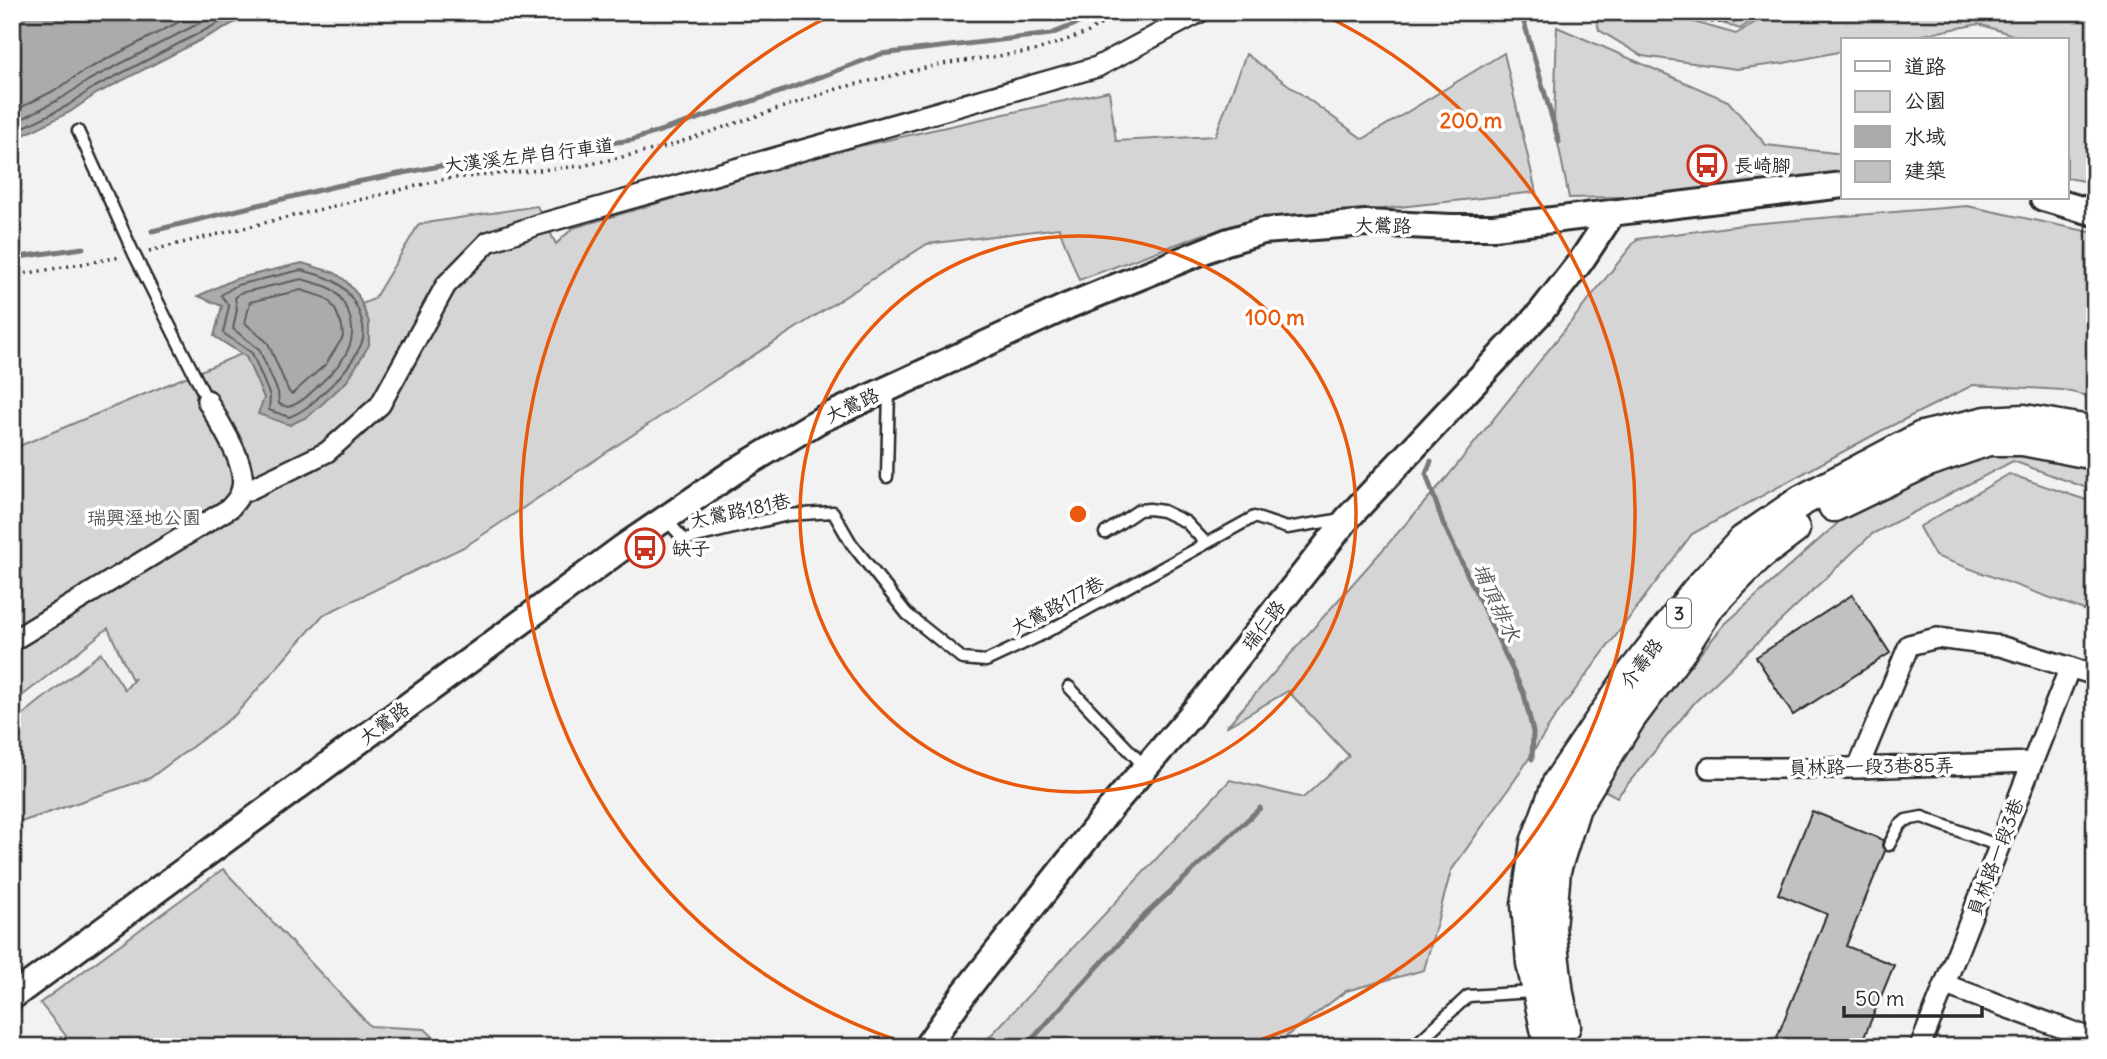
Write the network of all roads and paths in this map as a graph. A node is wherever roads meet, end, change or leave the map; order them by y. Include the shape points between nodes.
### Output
1 (1121, 12) edge
2 (1200, 12) edge
3 (1678, 12) edge
4 (1763, 12) edge
5 (78, 131) dead end
6 (1841, 185) edge
7 (2050, 200) edge
8 (2095, 213) edge
9 (1612, 214) junction
10 (134, 254) junction
11 (12, 276) edge
12 (890, 388) junction
13 (207, 400) joint
14 (2095, 432) edge
15 (2095, 454) edge
16 (887, 477) dead end
17 (240, 494) junction
18 (833, 512) joint
19 (665, 518) junction
20 (1347, 519) junction
21 (1105, 533) dead end
22 (1206, 543) junction
23 (12, 641) edge
24 (2070, 667) junction
25 (2095, 675) edge
26 (1069, 687) dead end
27 (2032, 762) junction
28 (1145, 767) junction
29 (1709, 768) dead end
30 (1858, 768) junction
31 (1889, 845) dead end
32 (1999, 846) junction
33 (1945, 985) junction
34 (1548, 993) junction
35 (12, 997) edge
36 (2095, 1040) edge
37 (926, 1047) edge
38 (1413, 1047) edge
39 (1550, 1047) edge
40 (1570, 1047) edge
41 (1920, 1047) edge

1 - 10 path, 大漢溪左岸自行車道 via 1087,33 1034,51 942,64 840,88 662,148 582,166 446,179
2 - 17 street via 1097,67 488,242 446,285 380,405 327,452
3 - 4 path via 1712,24 1746,20
5 - 10 lane
6 - 9 street, 大鶯路
7 - 8 street
9 - 12 street, 大鶯路 via 1494,227 1366,223 1263,232 1226,242 1068,306
9 - 20 street, 瑞仁路 via 1541,312
10 - 11 path, 大漢溪左岸自行車道
10 - 13 lane
12 - 16 lane
12 - 19 street, 大鶯路 via 821,420
13 - 17 street via 239,459 244,475
14 - 34 main road, 介壽路 / 3 via 2024,420 1986,422 1922,437 1801,501 1743,541 1632,674 1558,783 1536,843 1527,904 1532,963
15 - 34 main road, 介壽路 / 3 via 2022,440 1989,440 1925,461 1811,517 1758,556 1710,605 1630,718 1575,807 1555,870
17 - 23 street via 230,508
18 - 19 lane, 大鶯路181巷 via 788,515 684,540
18 - 22 lane, 大鶯路177巷 via 850,543 907,614 963,659 986,661
19 - 35 street, 大鶯路
20 - 22 lane, 大鶯路177巷 via 1287,528 1254,517
20 - 28 street, 瑞仁路
21 - 22 lane via 1139,510 1149,509 1186,522
24 - 25 street
24 - 27 street, 員林路一段3巷
24 - 30 street via 2000,646 1937,638 1909,645
26 - 28 lane
27 - 30 street, 員林路一段3巷85弄
27 - 32 street, 員林路一段3巷
28 - 37 street, 瑞仁路
29 - 30 street, 員林路一段3巷85弄
31 - 32 lane via 1906,820 1922,817
32 - 33 street, 員林路一段3巷
33 - 36 street
33 - 41 street, 員林路一段3巷
34 - 38 lane via 1468,996
34 - 39 main road, 介壽路 / 3
34 - 40 main road, 介壽路 / 3

